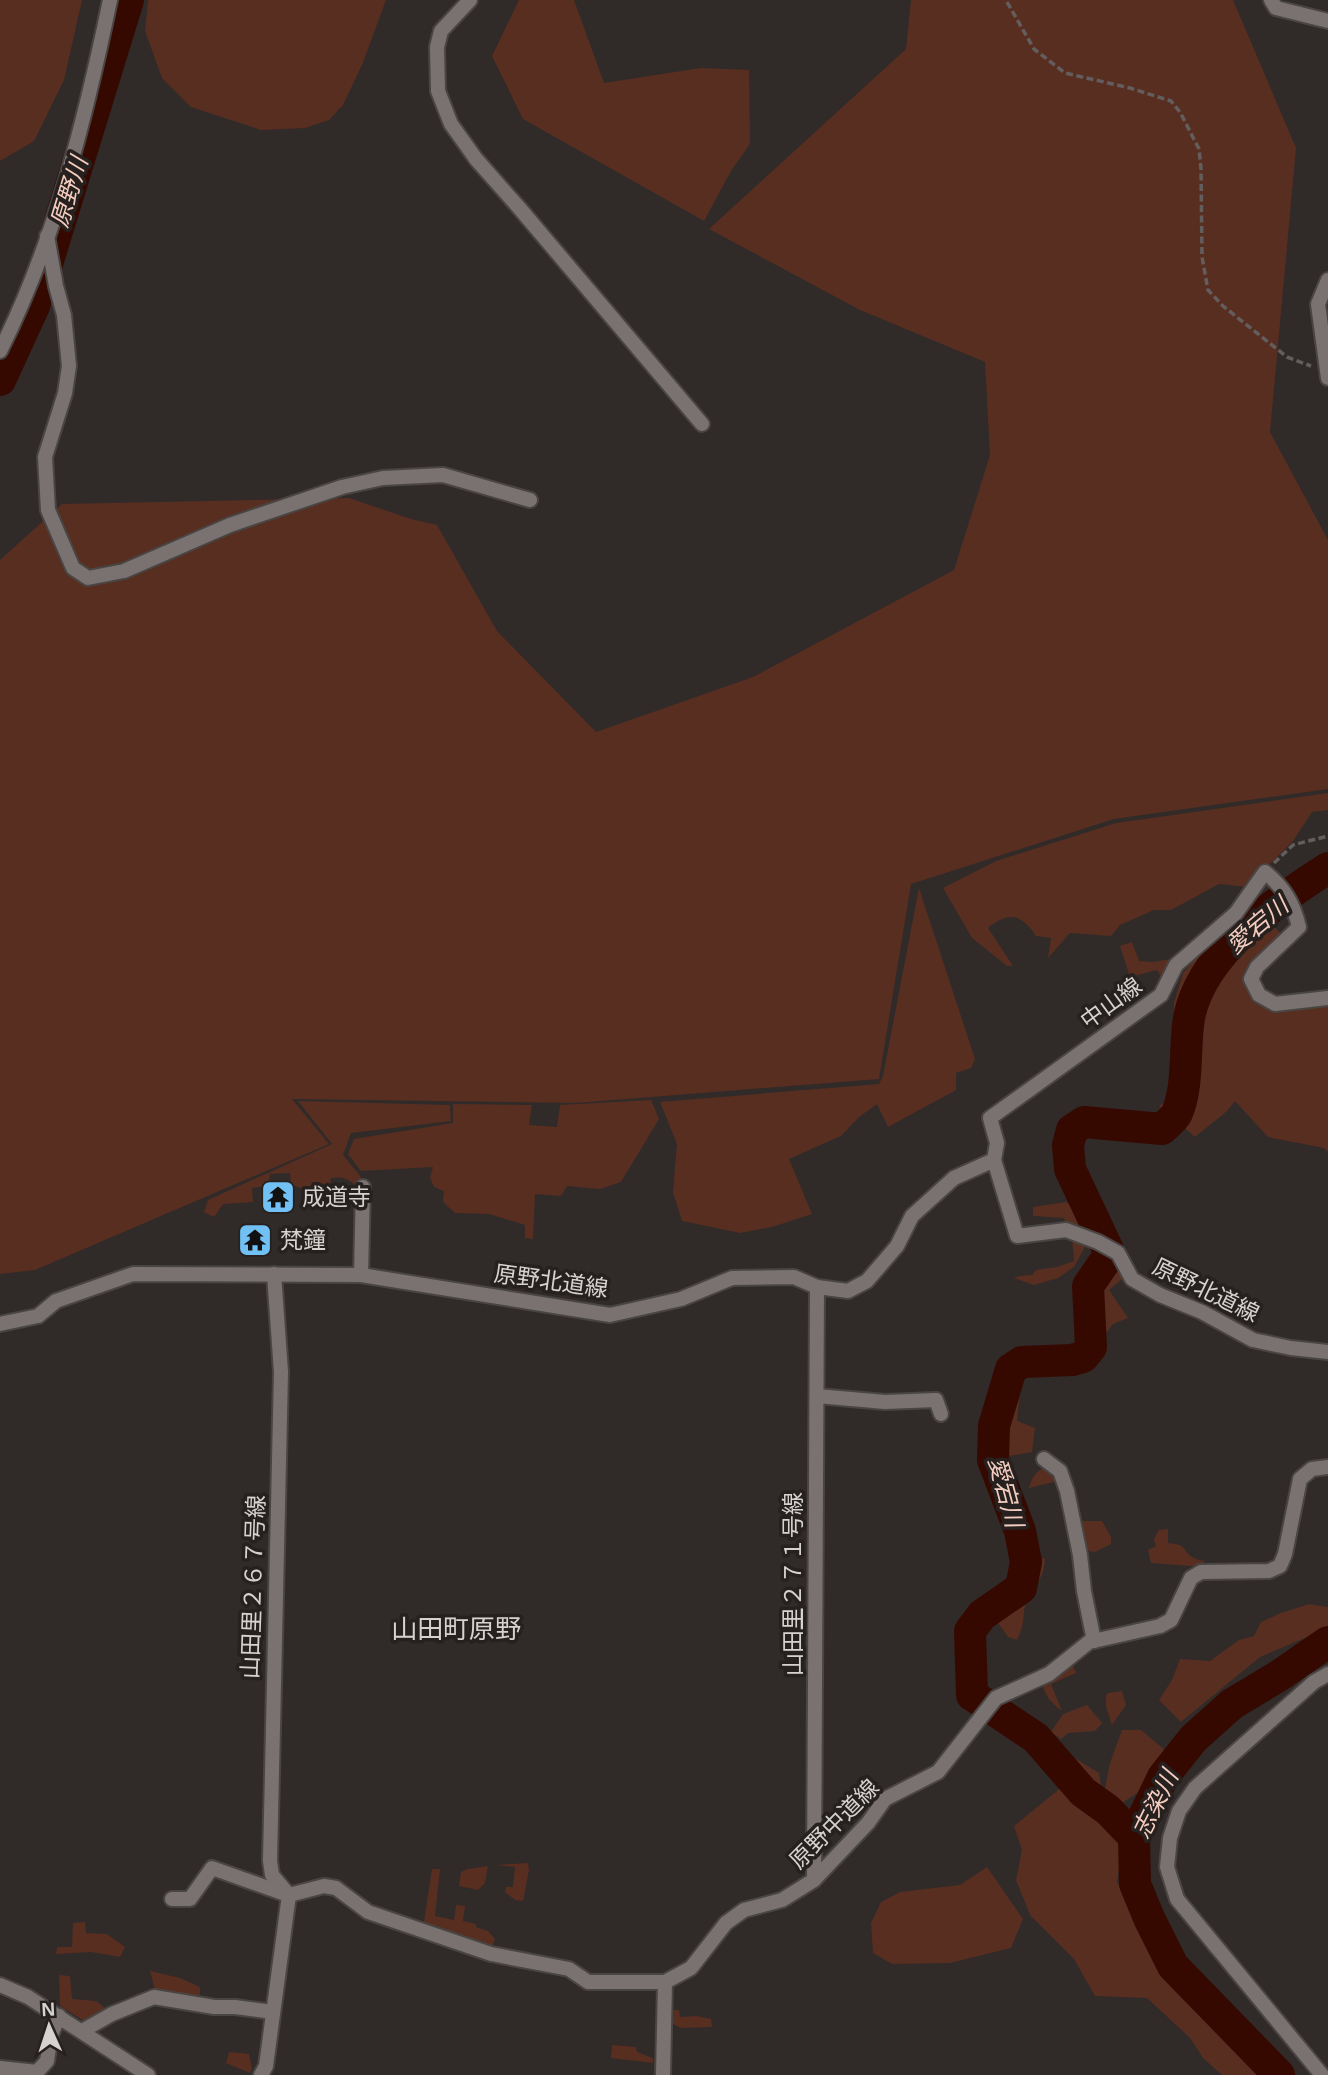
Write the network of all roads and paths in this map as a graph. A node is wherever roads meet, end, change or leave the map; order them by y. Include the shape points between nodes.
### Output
1 (110, 0) edge
2 (470, 0) edge
3 (1271, 0) edge
4 (1007, 2) dead end
5 (1328, 21) edge
6 (47, 236) junction
7 (1328, 280) edge
8 (0, 351) edge
9 (1327, 375) edge
10 (702, 424) dead end
11 (530, 500) dead end
12 (1328, 836) edge
13 (1265, 872) junction
14 (1328, 998) edge
15 (994, 1160) junction
16 (363, 1187) dead end
17 (274, 1274) junction
18 (361, 1275) junction
19 (817, 1287) junction
20 (0, 1324) edge
21 (1328, 1352) edge
22 (817, 1396) junction
23 (941, 1414) dead end
24 (1044, 1459) dead end
25 (1328, 1467) edge
26 (1094, 1641) junction
27 (1328, 1674) edge
28 (814, 1880) junction
29 (289, 1895) junction
30 (172, 1899) dead end
31 (665, 1982) junction
32 (0, 1985) edge
33 (273, 2012) junction
34 (59, 2016) junction
35 (82, 2031) junction
36 (0, 2068) edge
37 (148, 2075) edge
38 (261, 2075) edge
39 (663, 2075) edge
40 (1322, 2075) edge

1 - 6 street via 73,160
2 - 10 street via 441,32 437,47 438,91 451,124
3 - 5 street via 1276,8
4 - 9 path via 1034,50 1065,73 1171,101 1199,149 1202,257 1208,290 1287,357
6 - 8 street
6 - 11 street via 64,315 69,366 45,457 48,510 73,568 88,578 124,571 230,525 342,486 383,478 443,475
7 - 9 street via 1318,304
12 - 13 path via 1293,845
13 - 14 street via 1279,883 1295,908 1299,927 1257,967 1251,979 1259,995 1275,1004
13 - 15 street, 中山線 via 1236,913 1176,965 1161,995 990,1118 997,1143
15 - 19 street, 原野北道線 via 954,1178 912,1216 897,1245 867,1281 848,1291
15 - 21 street, 原野北道線 via 1017,1236 1066,1230 1118,1253 1132,1279 1253,1340
16 - 18 street
17 - 18 street, 原野北道線
17 - 20 street, 原野北道線 via 133,1273 56,1301 38,1316
17 - 29 street, 山田里２６７号線 via 281,1372 270,1861 272,1875
18 - 19 street, 原野北道線 via 610,1315 681,1299 732,1278 794,1278
19 - 22 street, 山田里２７１号線
22 - 23 street via 885,1402 936,1400
22 - 28 street, 山田里２７１号線
24 - 26 street via 1060,1471 1067,1492
25 - 26 street, 原野中道線 via 1312,1469 1300,1479 1280,1566 1269,1571 1201,1572 1191,1578 1171,1620
26 - 28 street, 原野中道線 via 1049,1674 996,1698 938,1772 886,1798
27 - 40 street via 1195,1788 1179,1811 1167,1867 1177,1899
28 - 31 street, 原野中道線 via 782,1900 744,1910 726,1923 691,1968
29 - 30 street via 212,1868 190,1899
29 - 31 street via 324,1886 336,1888 368,1912 491,1954 569,1969 588,1982
29 - 33 street
31 - 39 street
32 - 34 street
33 - 35 street via 155,1997
33 - 38 street
34 - 35 street
34 - 36 street via 47,2061 37,2072
35 - 37 street

